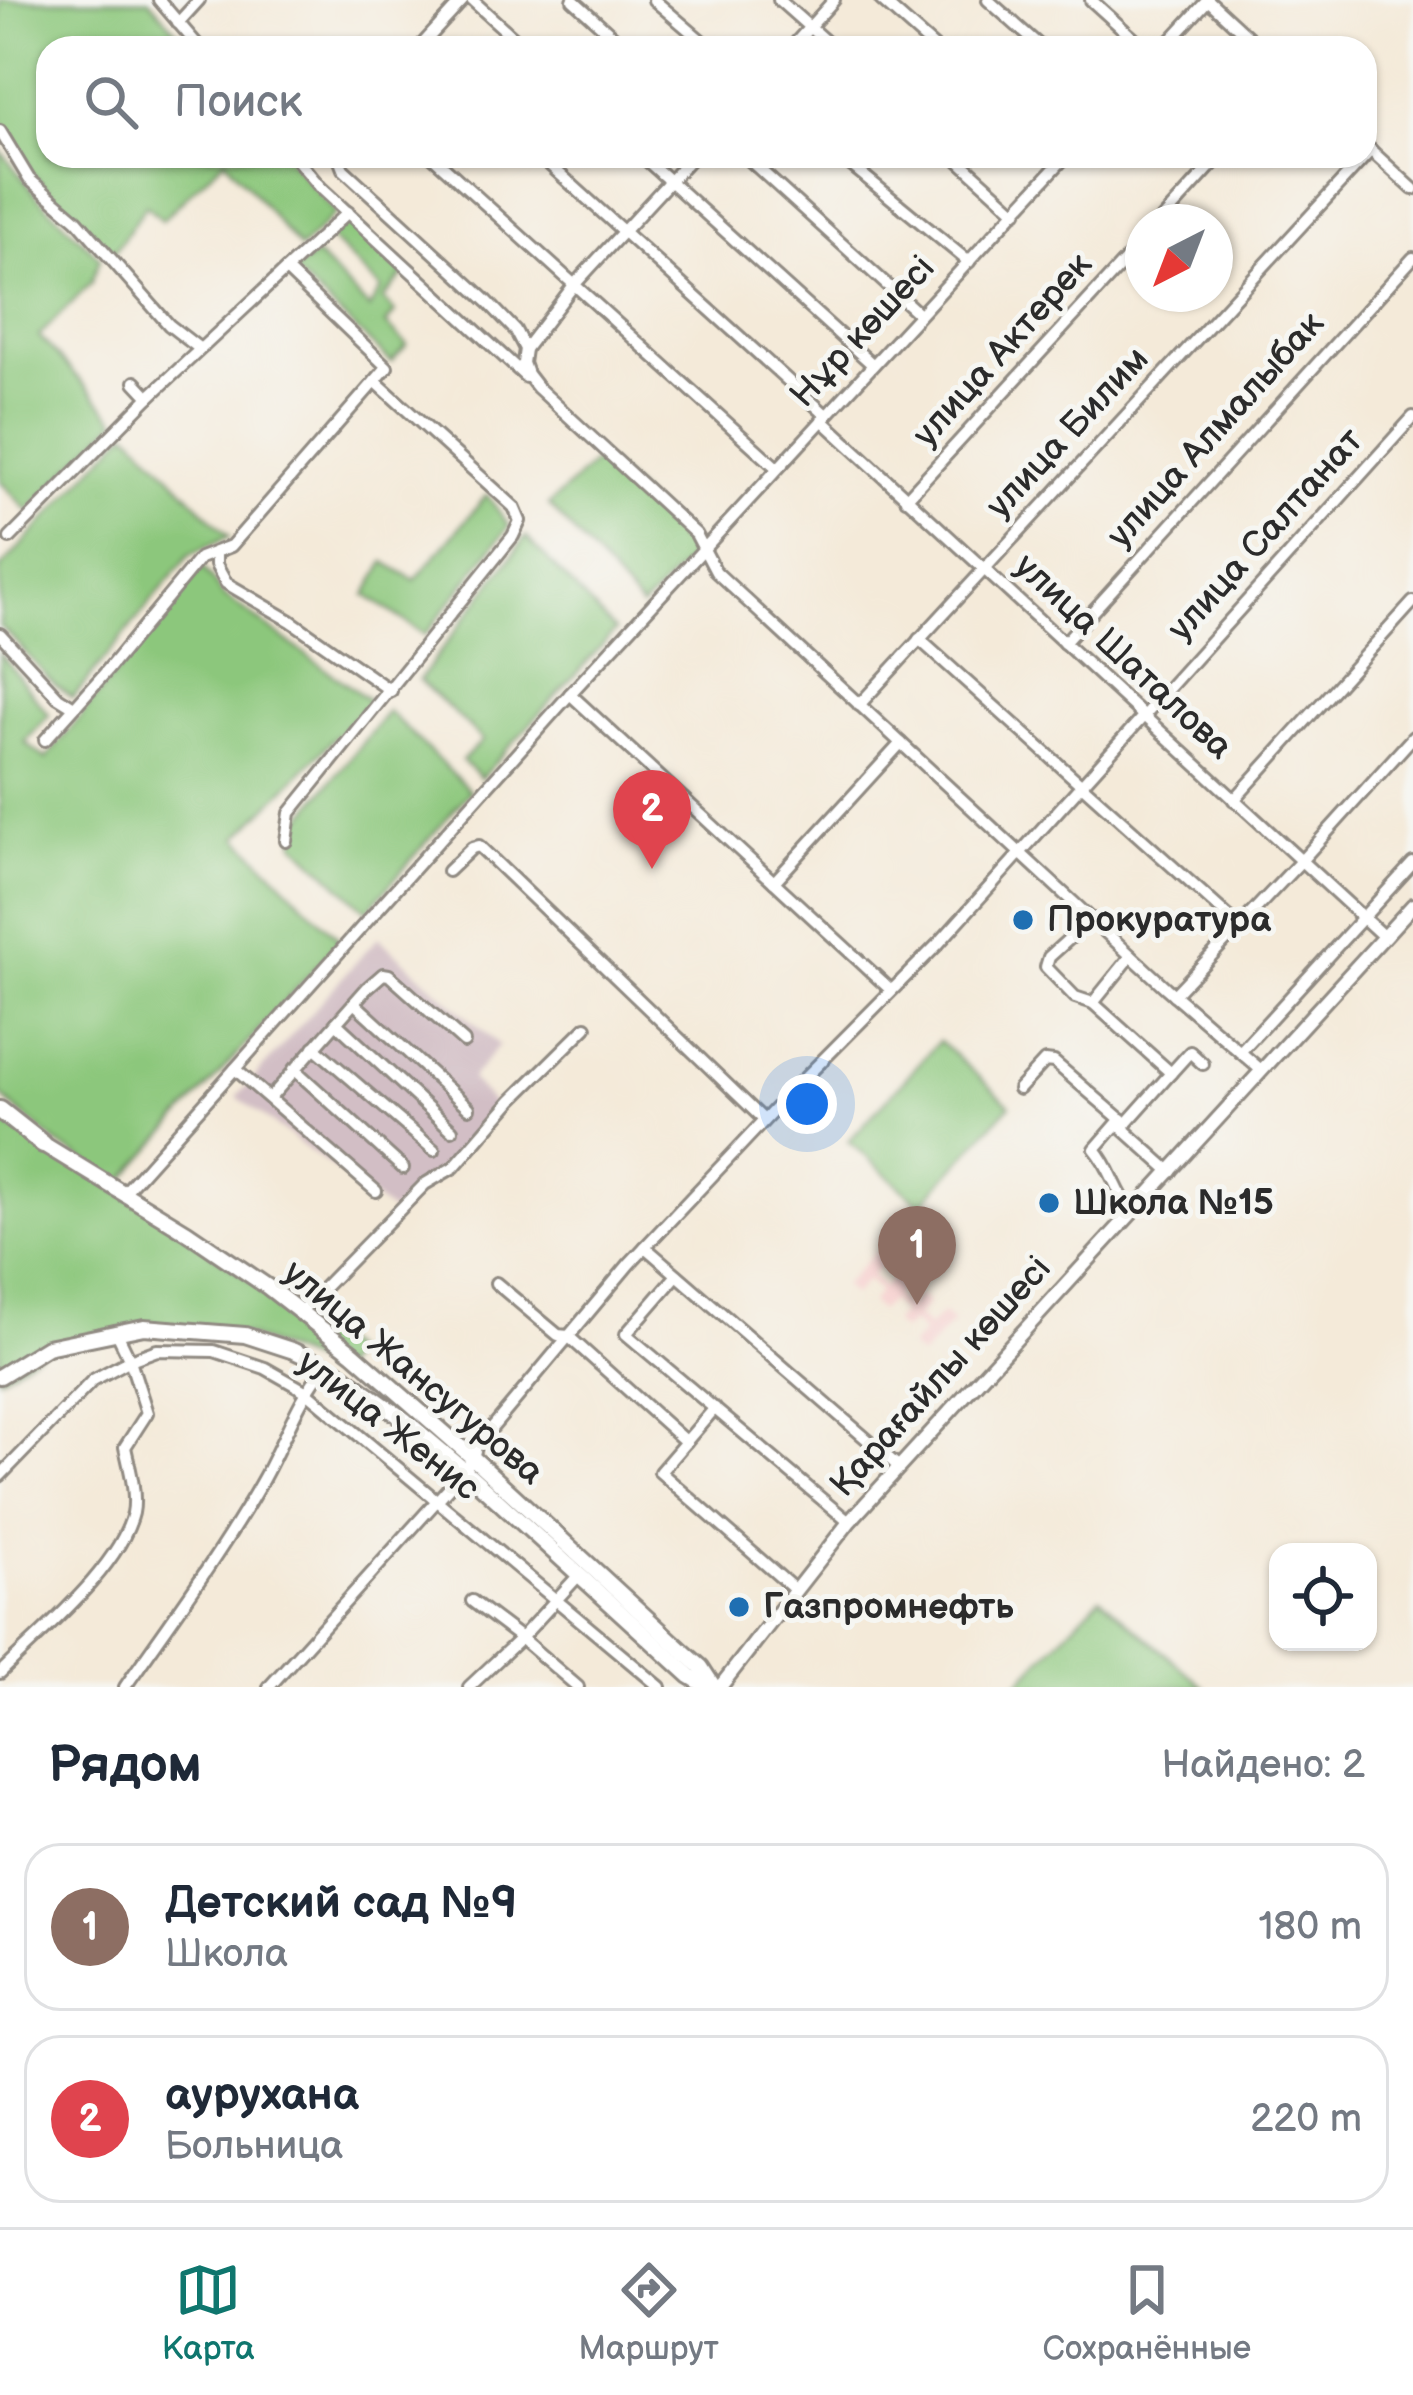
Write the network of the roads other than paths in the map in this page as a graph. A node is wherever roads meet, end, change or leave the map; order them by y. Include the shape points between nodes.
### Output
1 (159, 0) edge
2 (199, 0) edge
3 (468, 0) edge
4 (573, 0) edge
5 (654, 0) edge
6 (779, 0) edge
7 (834, 0) edge
8 (881, 0) edge
9 (988, 0) edge
10 (1091, 0) edge
11 (1208, 0) edge
12 (178, 23) junction
13 (809, 27) junction
14 (189, 36) edge
15 (433, 36) edge
16 (511, 36) edge
17 (613, 36) edge
18 (696, 36) edge
19 (801, 36) edge
20 (819, 36) edge
21 (922, 36) edge
22 (1028, 36) edge
23 (1131, 36) edge
24 (1174, 36) edge
25 (1247, 36) edge
26 (0, 131) edge
27 (1377, 155) edge
28 (306, 168) edge
29 (343, 168) edge
30 (445, 168) edge
31 (553, 168) edge
32 (655, 168) edge
33 (682, 168) edge
34 (758, 168) edge
35 (855, 168) edge
36 (966, 168) edge
37 (1053, 168) edge
38 (1209, 168) edge
39 (1349, 168) edge
40 (670, 181) junction
41 (1413, 189) edge
42 (1176, 204) edge
43 (348, 212) junction
44 (1016, 212) junction
45 (622, 232) junction
46 (1413, 258) edge
47 (1125, 261) edge
48 (969, 262) junction
49 (286, 270) junction
50 (574, 285) junction
51 (919, 314) junction
52 (525, 349) junction
53 (200, 350) junction
54 (873, 365) junction
55 (375, 381) junction
56 (135, 382) dead end
57 (537, 387) junction
58 (149, 397) junction
59 (824, 418) junction
60 (1413, 418) edge
61 (778, 468) junction
62 (907, 500) junction
63 (10, 538) dead end
64 (706, 550) junction
65 (216, 552) junction
66 (982, 569) junction
67 (1413, 602) edge
68 (0, 634) edge
69 (919, 639) junction
70 (1064, 643) junction
71 (391, 691) junction
72 (570, 694) junction
73 (859, 705) junction
74 (74, 707) junction
75 (1144, 717) junction
76 (1413, 737) edge
77 (45, 740) dead end
78 (901, 743) junction
79 (1081, 787) junction
80 (1234, 800) junction
81 (286, 842) dead end
82 (1019, 854) junction
83 (1301, 861) junction
84 (1413, 863) edge
85 (448, 871) dead end
86 (774, 882) junction
87 (1413, 905) edge
88 (1363, 918) junction
89 (1091, 919) junction
90 (1240, 927) junction
91 (1384, 937) junction
92 (1131, 956) junction
93 (891, 990) junction
94 (1174, 995) junction
95 (354, 1003) junction
96 (1094, 1003) junction
97 (336, 1023) junction
98 (586, 1027) dead end
99 (464, 1042) dead end
100 (314, 1047) junction
101 (1240, 1052) junction
102 (1203, 1064) dead end
103 (235, 1069) junction
104 (294, 1069) junction
105 (1261, 1070) junction
106 (1171, 1073) junction
107 (1019, 1089) dead end
108 (270, 1098) junction
109 (469, 1108) dead end
110 (0, 1110) edge
111 (764, 1120) junction
112 (1124, 1121) junction
113 (0, 1122) edge
114 (452, 1130) dead end
115 (43, 1144) junction
116 (434, 1150) dead end
117 (403, 1168) dead end
118 (1171, 1172) junction
119 (376, 1191) dead end
120 (124, 1193) junction
121 (1133, 1213) junction
122 (644, 1247) junction
123 (677, 1275) junction
124 (496, 1283) dead end
125 (301, 1312) junction
126 (116, 1331) junction
127 (568, 1336) junction
128 (353, 1353) junction
129 (130, 1360) junction
130 (332, 1369) junction
131 (0, 1376) edge
132 (308, 1391) junction
133 (715, 1408) junction
134 (686, 1442) junction
135 (468, 1464) junction
136 (899, 1467) junction
137 (0, 1476) edge
138 (436, 1501) junction
139 (849, 1522) junction
140 (579, 1568) junction
141 (794, 1589) junction
142 (557, 1598) junction
143 (472, 1601) dead end
144 (521, 1638) junction
145 (0, 1672) edge
146 (125, 1687) edge
147 (269, 1687) edge
148 (469, 1687) edge
149 (578, 1687) edge
150 (660, 1687) edge
151 (714, 1687) edge

1 - 12 street
2 - 12 street
3 - 15 street
3 - 16 street
4 - 17 street
5 - 18 street
6 - 13 street
7 - 13 street
8 - 21 street
9 - 22 street
10 - 23 street
11 - 24 street
11 - 25 street
12 - 14 street
13 - 19 street
13 - 20 street
26 - 53 street via 29,179
27 - 41 street
28 - 43 street
29 - 52 street via 488,302
30 - 50 street
31 - 45 street, улица Шаталова
32 - 40 street
33 - 40 street
34 - 51 street
35 - 48 street
36 - 44 street
37 - 44 street, Нұр көшесі
38 - 42 street
39 - 66 street, улица Билим
40 - 45 street
40 - 54 street
43 - 49 street
43 - 57 street
44 - 48 street, Нұр көшесі
45 - 50 street
45 - 59 street, улица Шаталова
46 - 70 street, улица Алмалыбак
47 - 62 street, улица Актерек
48 - 51 street, Нұр көшесі
49 - 53 street
49 - 55 street via 387,367
50 - 52 street
50 - 61 street
51 - 54 street, Нұр көшесі
52 - 57 street
53 - 58 street
54 - 59 street, Нұр көшесі
55 - 65 street via 231,546
55 - 71 street via 520,520
56 - 58 street
57 - 64 street
58 - 63 street
59 - 61 street, Нұр көшесі
59 - 62 street, улица Шаталова
60 - 75 street, улица Салтанат
61 - 64 street, Нұр көшесі
62 - 66 street, улица Шаталова
64 - 72 street, Нұр көшесі
64 - 73 street via 716,572
65 - 71 street via 226,583
65 - 74 street via 200,558
66 - 69 street, улица Билим
66 - 70 street, улица Шаталова
67 - 80 street
68 - 74 street
69 - 73 street, улица Билим
69 - 79 street
70 - 75 street, улица Шаталова
71 - 81 street via 290,813
72 - 86 street
72 - 103 street, Нұр көшесі
73 - 78 street
74 - 77 street
75 - 79 street, улица Салтанат
75 - 80 street, улица Шаталова
76 - 83 street
78 - 82 street
78 - 86 street
79 - 82 street, улица Салтанат
79 - 90 street
80 - 83 street, улица Шаталова
82 - 89 street
82 - 93 street, улица Салтанат
83 - 88 street, улица Шаталова
83 - 90 street
84 - 88 street
85 - 111 street via 479,846
86 - 93 street
87 - 91 street, Қарағайлы көшесі
88 - 91 street, улица Шаталова
88 - 101 street
89 - 92 street
89 - 96 street via 1046,967 1075,998
90 - 94 street
91 - 105 street, Қарағайлы көшесі
92 - 94 street
92 - 96 street
93 - 111 street, улица Салтанат
94 - 101 street
95 - 97 street
95 - 99 street via 387,974
95 - 109 street
96 - 106 street
97 - 100 street
97 - 114 street
98 - 125 street
100 - 104 street
100 - 116 street
101 - 105 street
102 - 106 street via 1190,1052
103 - 108 street
103 - 120 street, Нұр көшесі
104 - 108 street
104 - 117 street
105 - 118 street, Қарағайлы көшесі
106 - 112 street
107 - 112 street via 1050,1060
108 - 119 street
110 - 115 highway
111 - 122 street, улица Салтанат
112 - 118 street
112 - 121 street via 1095,1149
113 - 115 highway
115 - 120 main road, улица Жансугурова
118 - 121 street, Қарағайлы көшесі
120 - 125 main road, улица Жансугурова
121 - 136 street, Қарағайлы көшесі
122 - 123 street
122 - 127 street, улица Салтанат
123 - 133 street via 626,1334
123 - 136 street
124 - 127 street
125 - 128 main road, улица Жансугурова
126 - 129 street
126 - 130 main road, улица Жансугурова via 245,1335
126 - 131 main road, улица Жансугурова via 47,1347
127 - 134 street
127 - 135 street, улица Салтанат
128 - 130 main road
128 - 135 main road, улица Жансугурова
129 - 132 street, улица Женис via 157,1350 214,1351
129 - 137 street, улица Женис via 93,1380
129 - 145 street via 147,1414 125,1447 134,1508 122,1540 97,1576
130 - 132 street
130 - 135 main road, улица Жансугурова
132 - 138 street, улица Женис
132 - 146 street via 262,1480
133 - 134 street
133 - 139 street
134 - 141 street via 660,1472
135 - 138 street, улица Салтанат
135 - 140 main road, улица Жансугурова
136 - 139 street, Қарағайлы көшесі
138 - 142 street, улица Женис
138 - 147 street, улица Салтанат
139 - 141 street, Қарағайлы көшесі
140 - 142 street
140 - 151 main road, улица Жансугурова via 690,1676
141 - 151 street, Қарағайлы көшесі
142 - 144 street
142 - 150 street, улица Женис
143 - 144 street
144 - 148 street
144 - 149 street

